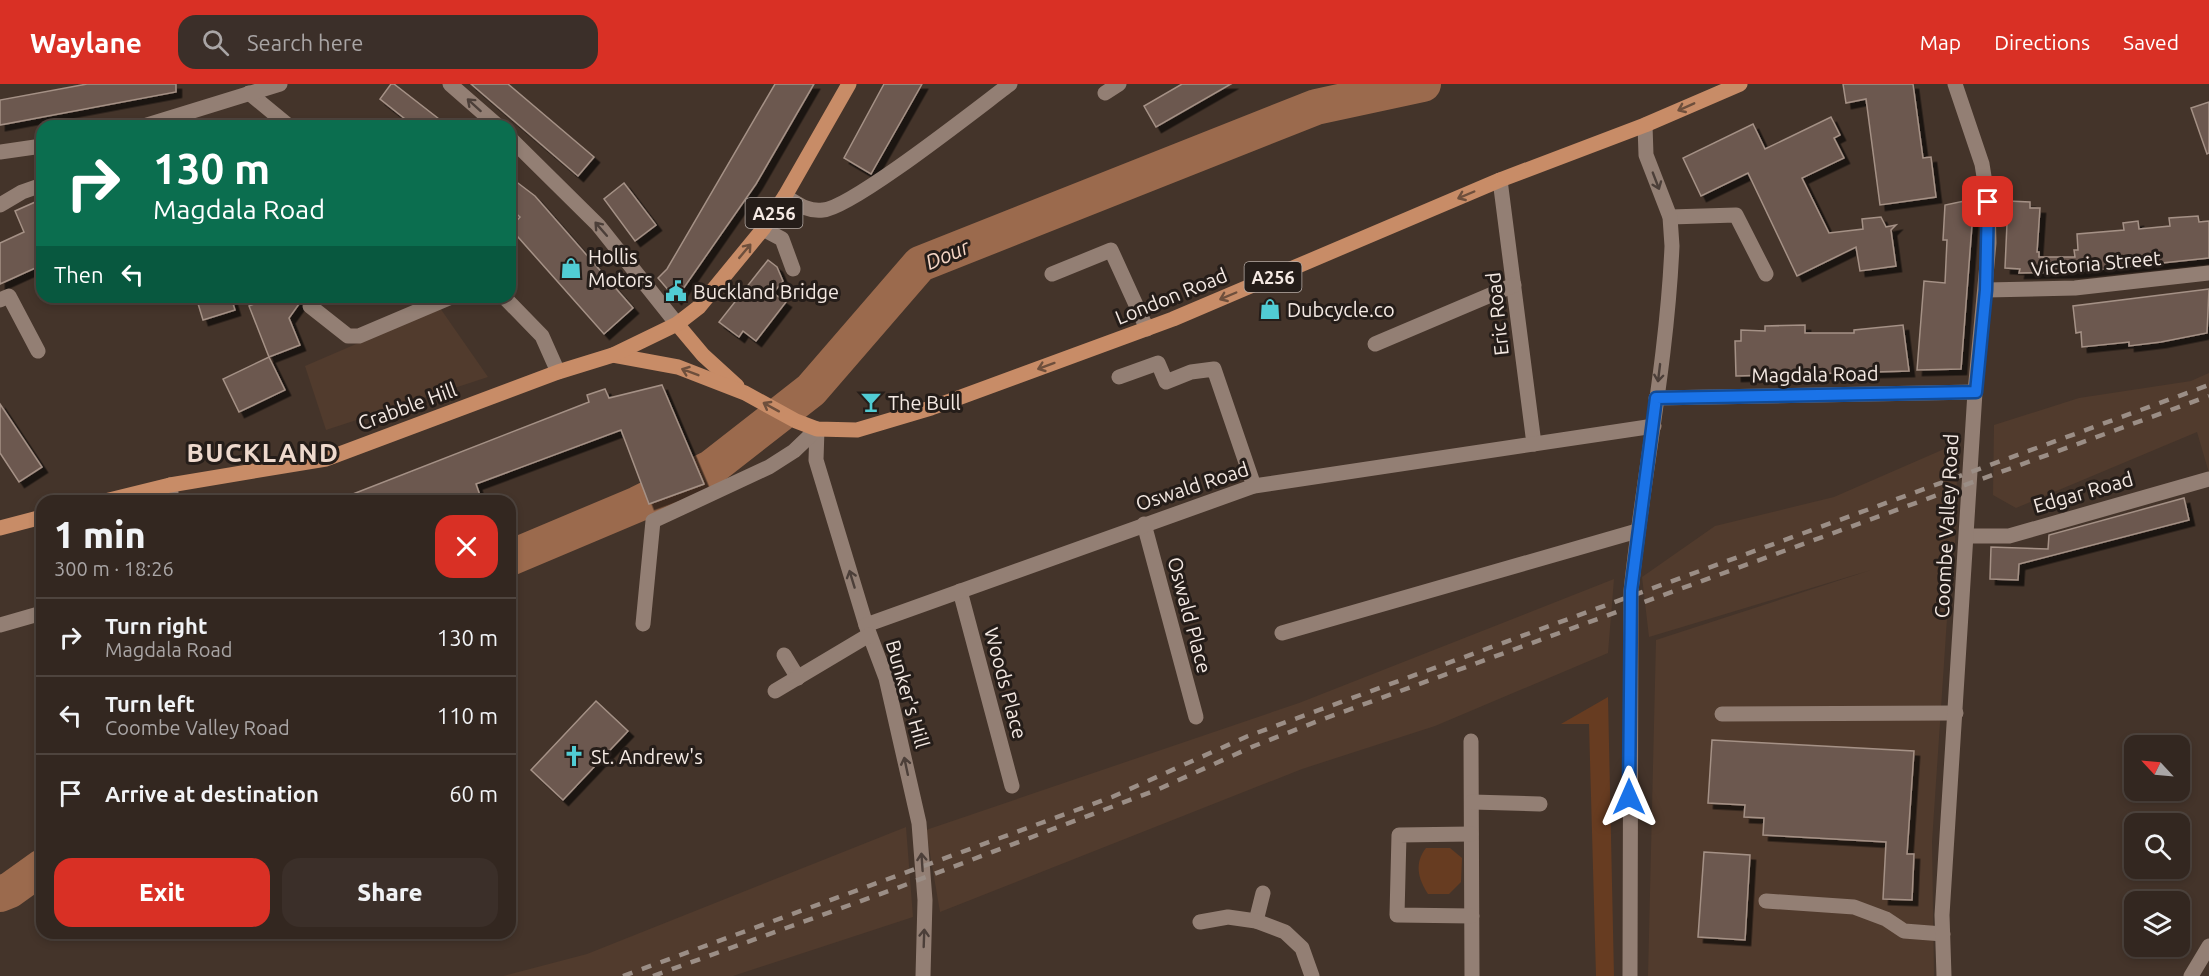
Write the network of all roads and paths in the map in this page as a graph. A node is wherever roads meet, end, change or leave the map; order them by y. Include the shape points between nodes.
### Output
1 (279, 84) edge
2 (450, 84) edge
3 (849, 84) edge
4 (1010, 84) edge
5 (1119, 84) edge
6 (1740, 84) edge
7 (1956, 85) edge
8 (249, 93) junction
9 (1105, 93) dead end
10 (163, 120) edge
11 (282, 120) edge
12 (491, 120) edge
13 (1646, 125) junction
14 (516, 144) edge
15 (36, 147) edge
16 (0, 152) edge
17 (1500, 180) junction
18 (36, 187) edge
19 (785, 196) junction
20 (0, 205) edge
21 (1670, 217) junction
22 (764, 229) junction
23 (793, 269) dead end
24 (2209, 273) edge
25 (1052, 274) dead end
26 (1766, 274) dead end
27 (1514, 285) junction
28 (1986, 290) junction
29 (0, 300) edge
30 (438, 303) edge
31 (510, 303) edge
32 (309, 306) dead end
33 (677, 324) junction
34 (1147, 329) junction
35 (1374, 344) dead end
36 (38, 351) dead end
37 (613, 355) junction
38 (558, 372) junction
39 (1119, 377) dead end
40 (1976, 392) junction
41 (745, 393) junction
42 (1656, 398) junction
43 (1654, 426) junction
44 (817, 429) junction
45 (1533, 444) junction
46 (2209, 479) edge
47 (170, 485) junction
48 (1254, 486) junction
49 (129, 495) edge
50 (171, 495) edge
51 (36, 519) edge
52 (1144, 524) junction
53 (0, 528) edge
54 (1637, 531) junction
55 (1967, 536) junction
56 (960, 591) junction
57 (36, 615) edge
58 (0, 624) edge
59 (643, 624) dead end
60 (867, 630) junction
61 (1282, 633) dead end
62 (784, 655) dead end
63 (798, 678) junction
64 (775, 691) dead end
65 (1956, 713) junction
66 (1722, 714) dead end
67 (1196, 717) dead end
68 (1471, 741) dead end
69 (1012, 786) dead end
70 (1472, 802) junction
71 (1540, 804) dead end
72 (1471, 834) junction
73 (1263, 893) dead end
74 (1766, 901) dead end
75 (1472, 916) junction
76 (1256, 921) junction
77 (1200, 922) dead end
78 (1943, 934) junction
79 (2209, 946) edge
80 (923, 976) edge
81 (1312, 976) edge
82 (1472, 976) edge
83 (1630, 976) edge
84 (1944, 976) edge
85 (2191, 976) edge

1 - 8 street
12 -> 2 street
3 - 19 main road, A256
4 - 19 street via 858,194 826,210 811,211
5 - 9 street
6 -> 13 main road, London Road / A256
7 - 28 street, Coombe Valley Road via 1982,164 1988,202
8 - 10 street
8 - 11 street
13 - 17 main road, London Road / A256
13 -> 21 street via 1646,155
33 -> 14 street via 598,225
15 - 16 street
17 - 27 street, Eric Road
17 -> 34 main road, London Road / A256
18 - 20 street
19 - 22 main road, A256
21 - 26 street via 1736,215
21 -> 42 street via 1671,277
22 - 23 street via 782,239
33 -> 22 main road, A256 via 699,307
24 - 28 street, Victoria Street via 2086,288
25 - 34 street via 1111,250
27 - 35 street
27 - 45 street, Eric Road
28 - 40 street, Coombe Valley Road
29 - 36 street via 9,296
30 - 32 street via 359,336 348,336
31 - 38 street via 542,336
33 - 37 main road, A256
33 - 41 main road, London Road / A256 via 703,356
34 -> 44 main road, London Road / A256 via 931,408 857,430
37 - 38 main road, Crabble Hill / A256
41 -> 37 main road, London Road / A256 via 678,367
38 - 47 main road, Crabble Hill / A256 via 326,459
39 - 48 street via 1158,363 1166,382 1191,372 1214,369
40 - 42 street, Magdala Road
40 - 55 street, Coombe Valley Road
44 -> 41 main road, London Road / A256
42 - 43 street
43 - 45 street, Oswald Road
43 - 54 street
44 - 59 street via 769,467 653,521
60 -> 44 street, Bunker's Hill via 816,460
45 - 48 street, Oswald Road
46 - 55 street, Edgar Road via 2008,536
47 - 49 main road, Crabble Hill / A256
47 - 50 street
48 - 52 street, Oswald Road
51 - 53 main road
52 - 56 street, Oswald Road
52 - 67 street, Oswald Place
54 - 61 street
54 - 83 street via 1629,652
55 - 65 street, Coombe Valley Road
56 - 60 street, Oswald Road
56 - 69 street, Woods Place
57 - 58 street
60 - 63 street, Oswald Road
80 -> 60 street, Bunker's Hill via 925,900 919,823 886,678
62 - 63 street
63 - 64 street, Oswald Road
65 - 66 street
65 - 78 street, Coombe Valley Road
68 - 70 street
70 - 71 street
70 - 72 street
72 - 75 street
72 - 75 street via 1399,835 1397,915
73 - 76 street
74 - 78 street via 1854,907 1886,919 1904,931
75 - 82 street
76 - 77 street via 1228,917
76 - 81 street via 1285,932 1302,948
78 - 84 street, Coombe Valley Road
79 - 85 street

